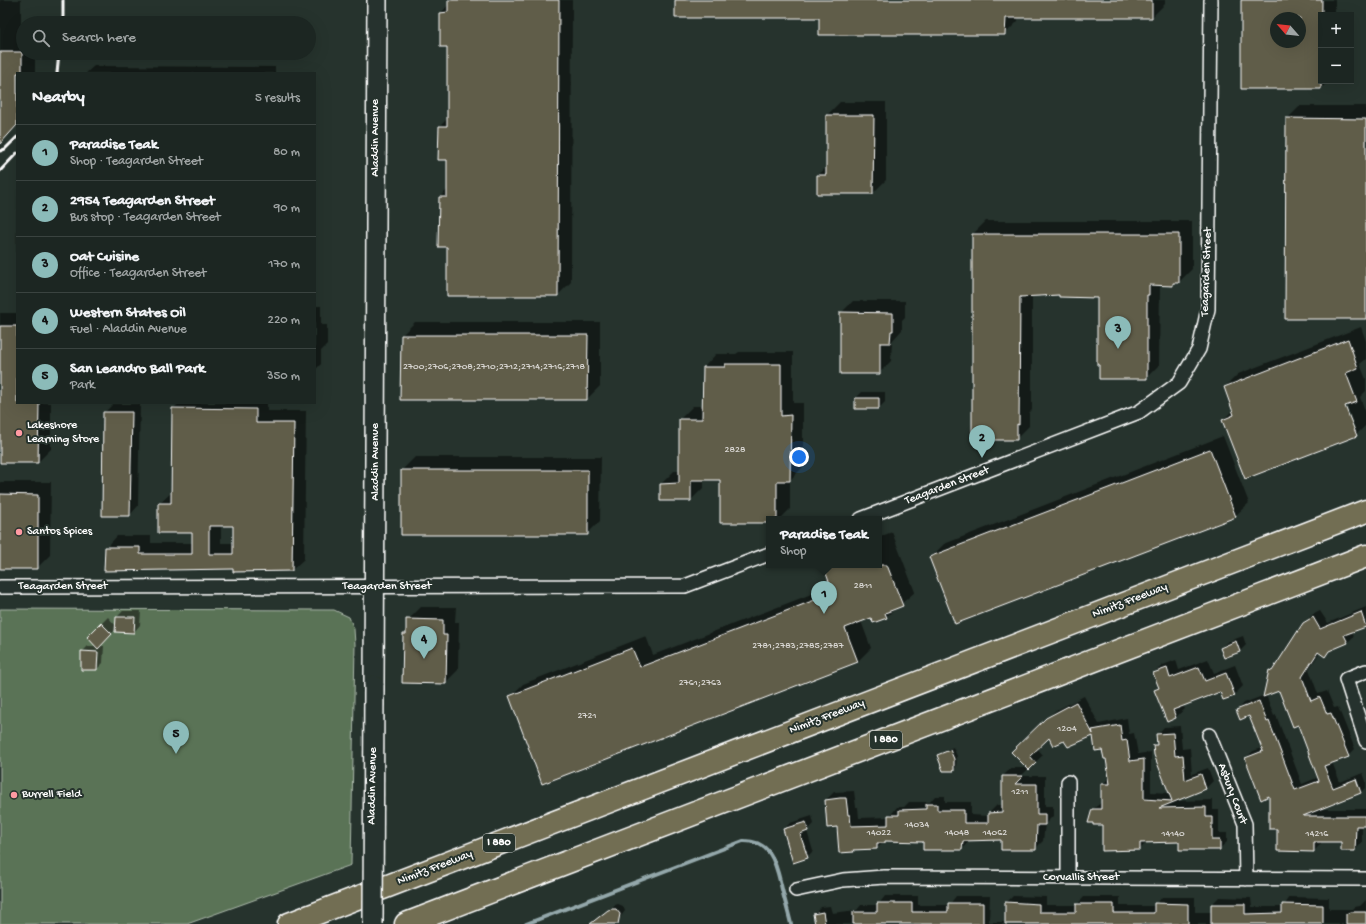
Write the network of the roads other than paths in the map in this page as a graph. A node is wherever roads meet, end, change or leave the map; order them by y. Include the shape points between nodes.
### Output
1 (377, 0) edge
2 (1211, 0) edge
3 (1366, 511) edge
4 (869, 516) edge
5 (766, 555) edge
6 (1366, 556) edge
7 (0, 587) edge
8 (375, 587) junction
9 (1366, 671) edge
10 (1209, 735) dead end
11 (1366, 741) edge
12 (1068, 782) dead end
13 (1068, 878) junction
14 (1246, 878) junction
15 (1366, 879) edge
16 (796, 890) dead end
17 (289, 924) edge
18 (373, 924) edge
19 (406, 924) edge

1 - 8 street, Aladdin Avenue
2 - 4 street, Teagarden Street via 1208,309 1200,349 1179,383 1139,412
3 - 17 highway, Nimitz Freeway / I 880
5 - 8 street, Teagarden Street via 685,586
6 - 19 highway, I 880
7 - 8 street, Teagarden Street
8 - 18 street, Aladdin Avenue, bridge
9 - 11 street via 1346,679
10 - 14 street, Asbury Court via 1245,824
12 - 13 street
13 - 14 street, Corvallis Street
13 - 16 street, Corvallis Street via 862,878
14 - 15 street, Corvallis Street

